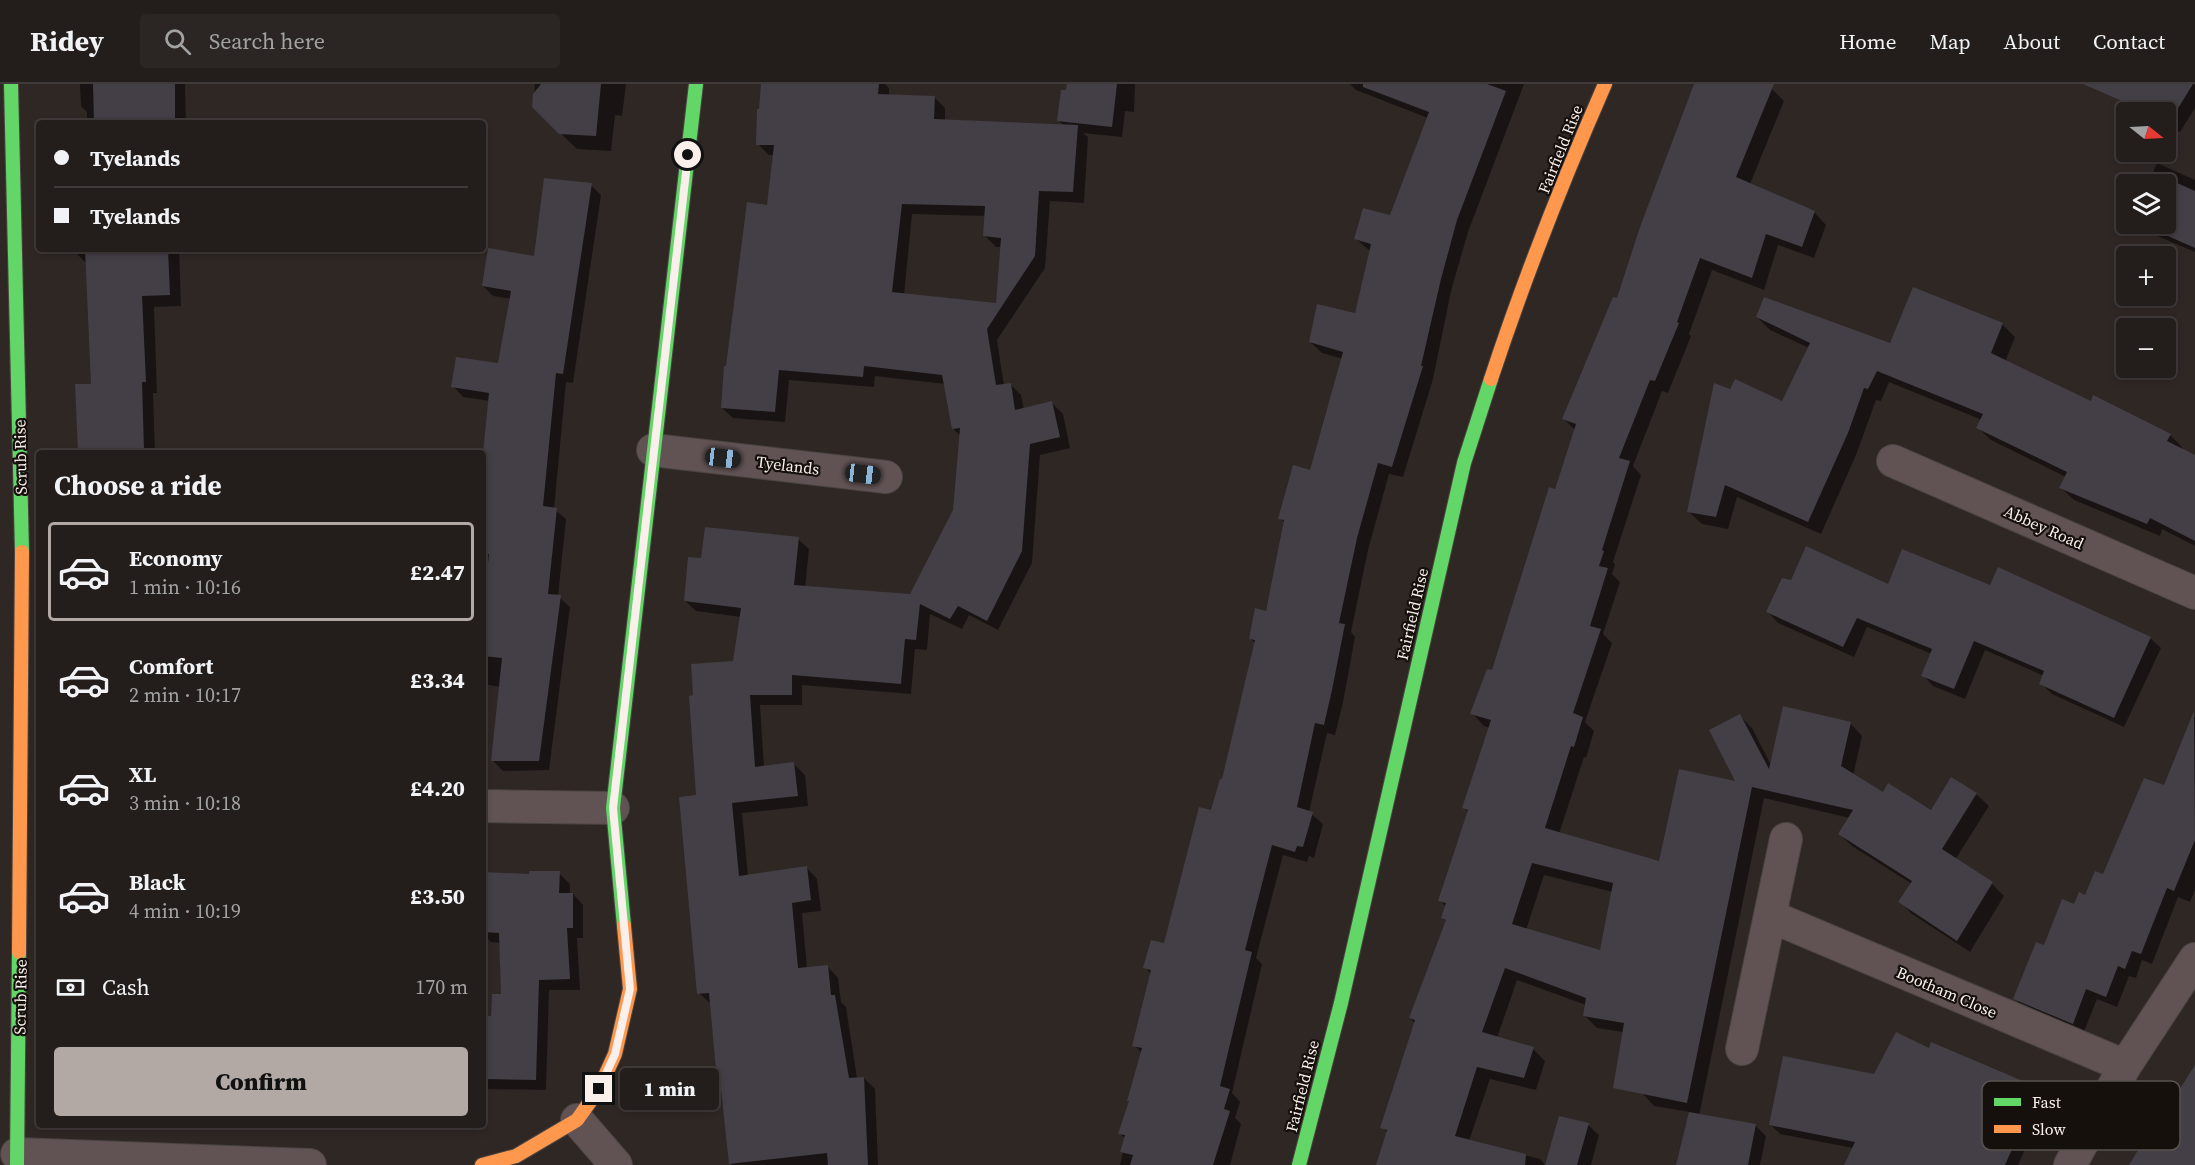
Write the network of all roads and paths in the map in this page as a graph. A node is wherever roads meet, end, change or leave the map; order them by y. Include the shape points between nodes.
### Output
1 (11, 84) edge
2 (696, 84) edge
3 (1605, 84) edge
4 (653, 450) junction
5 (1893, 461) dead end
6 (886, 477) dead end
7 (2195, 593) edge
8 (486, 806) edge
9 (613, 808) junction
10 (11, 829) edge
11 (1786, 839) dead end
12 (1770, 916) junction
13 (2195, 959) edge
14 (1742, 1049) dead end
15 (2125, 1066) junction
16 (2117, 1081) edge
17 (577, 1120) junction
18 (2078, 1150) edge
19 (17, 1159) edge
20 (310, 1165) edge
21 (482, 1165) edge
22 (616, 1165) edge
23 (1299, 1165) edge
24 (2070, 1165) edge

1 - 10 street, Scrub Rise via 23,572
2 - 4 street
3 - 23 street, Fairfield Rise via 1505,336 1464,463 1343,991
4 - 6 street, Tyelands
4 - 9 street
5 - 7 street, Abbey Road
8 - 9 street
9 - 17 street via 630,989 615,1054 599,1089
10 - 19 street, Scrub Rise
11 - 12 street
12 - 14 street
12 - 15 street, Bootham Close
13 - 15 street
15 - 16 street
17 - 21 street via 516,1156
17 - 22 street
18 - 24 street
19 - 20 street

